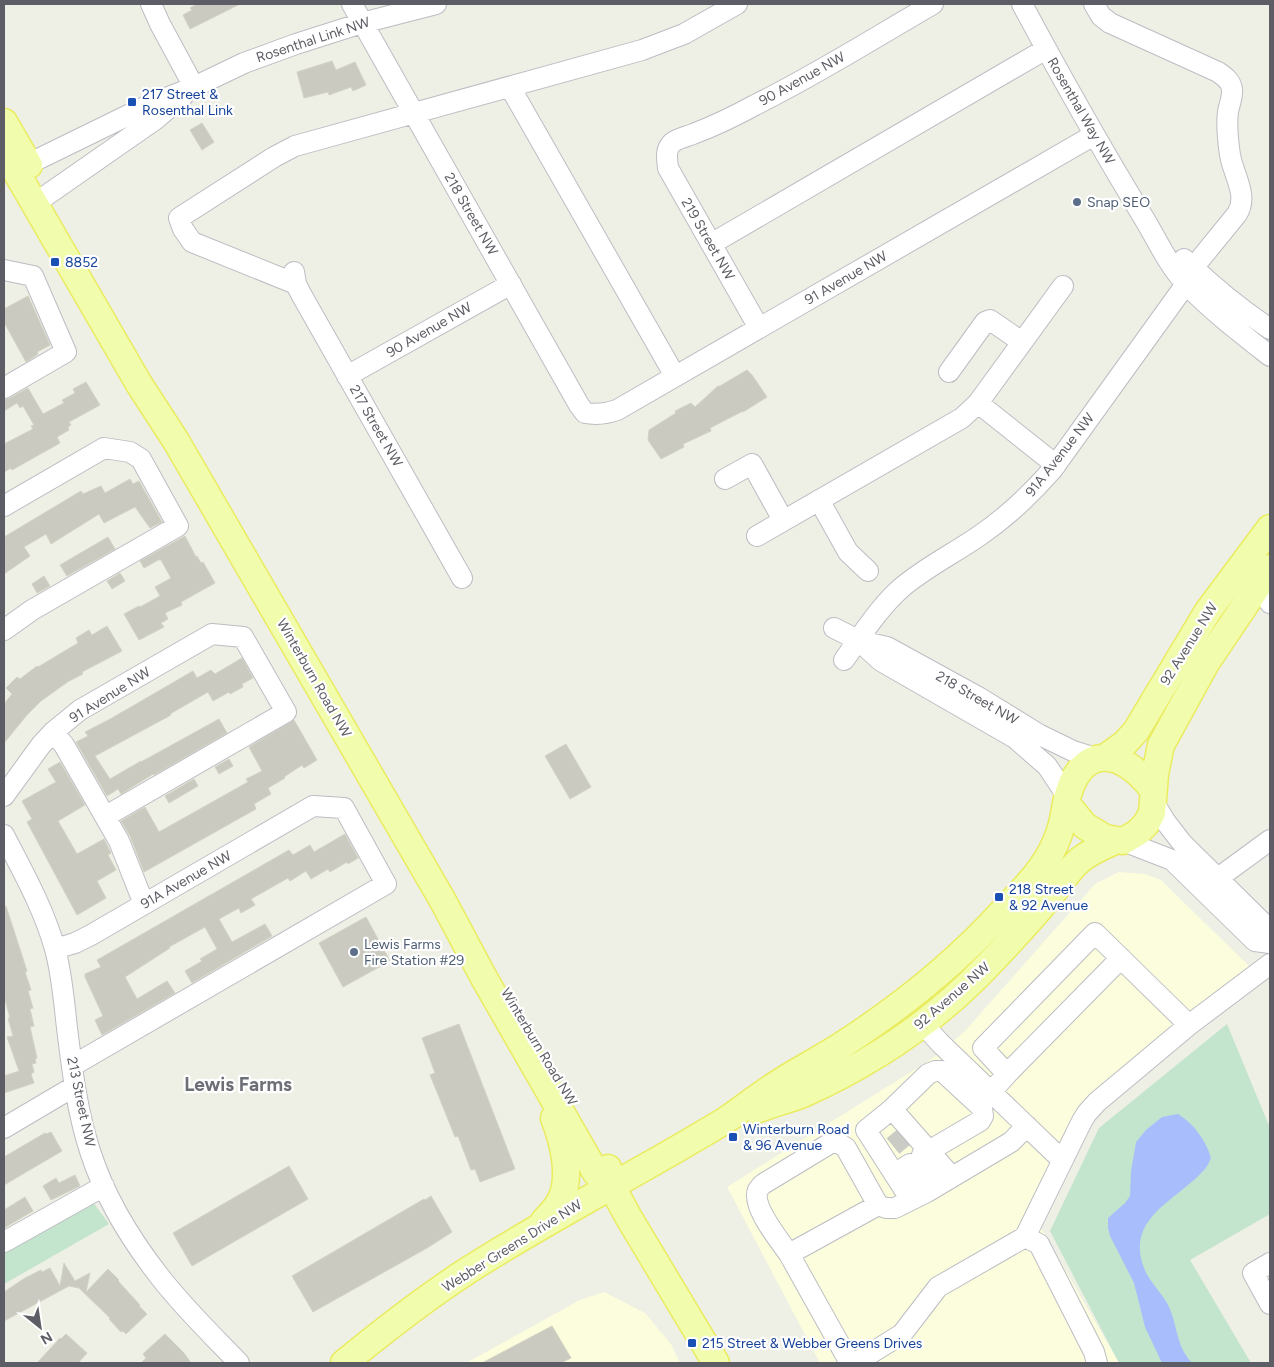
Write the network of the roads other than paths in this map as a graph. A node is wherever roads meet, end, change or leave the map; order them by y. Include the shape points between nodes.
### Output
1 (151, 4) edge
2 (352, 4) edge
3 (436, 4) edge
4 (737, 4) edge
5 (933, 4) edge
6 (1022, 4) edge
7 (1094, 4) edge
8 (362, 23) junction
9 (1046, 49) junction
10 (194, 87) junction
11 (510, 87) junction
12 (414, 114) junction
13 (4, 122) edge
14 (1094, 134) junction
15 (668, 148) joint
16 (16, 162) edge
17 (41, 200) junction
18 (711, 244) junction
19 (4, 270) edge
20 (1190, 276) junction
21 (511, 284) junction
22 (1063, 286) dead end
23 (759, 328) junction
24 (1270, 330) edge
25 (1022, 342) junction
26 (1270, 356) edge
27 (949, 372) dead end
28 (347, 376) junction
29 (675, 376) junction
30 (4, 388) edge
31 (978, 403) junction
32 (596, 415) joint
33 (1056, 465) junction
34 (725, 479) dead end
35 (819, 500) junction
36 (4, 506) edge
37 (783, 520) junction
38 (1270, 528) edge
39 (757, 536) dead end
40 (868, 571) dead end
41 (462, 578) dead end
42 (1267, 585) edge
43 (834, 628) dead end
44 (4, 630) edge
45 (858, 640) junction
46 (844, 660) dead end
47 (53, 732) junction
48 (1101, 757) junction
49 (1153, 795) junction
50 (4, 796) edge
51 (1067, 800) junction
52 (106, 816) junction
53 (4, 835) edge
54 (1120, 840) junction
55 (1270, 840) edge
56 (1218, 878) junction
57 (144, 904) junction
58 (452, 916) junction
59 (1270, 943) edge
60 (55, 949) junction
61 (1121, 958) junction
62 (1270, 964) edge
63 (923, 1024) junction
64 (1189, 1025) junction
65 (530, 1059) junction
66 (72, 1066) junction
67 (1008, 1074) junction
68 (75, 1086) junction
69 (991, 1092) junction
70 (892, 1109) junction
71 (727, 1119) junction
72 (1028, 1126) junction
73 (4, 1128) edge
74 (897, 1142) junction
75 (1062, 1160) junction
76 (920, 1171) junction
77 (611, 1185) junction
78 (104, 1186) junction
79 (878, 1205) junction
80 (533, 1232) junction
81 (1025, 1237) junction
82 (4, 1242) edge
83 (789, 1254) junction
84 (1270, 1263) edge
85 (1270, 1304) edge
86 (239, 1363) edge
87 (344, 1363) edge
88 (716, 1363) edge
89 (850, 1363) edge
90 (855, 1363) edge
91 (1097, 1363) edge

1 - 10 street
2 - 8 street, 218 Street NW
3 - 8 street, Rosenthal Link NW
4 - 11 street via 684,34 656,45
5 - 15 street, 90 Avenue NW via 792,87 680,138
6 - 9 street, Rosenthal Way NW
7 - 20 street, 91A Avenue NW via 1110,23 1218,72 1231,85 1227,133 1242,204
8 - 10 street, Rosenthal Link NW via 296,44
8 - 12 street, 218 Street NW
9 - 14 street, Rosenthal Way NW
9 - 18 street
10 - 16 street, Rosenthal Link NW
10 - 17 street, Rosenthal Link NW via 156,119
11 - 12 street
11 - 29 street
12 - 21 street, 218 Street NW
12 - 28 street, 217 Street NW via 296,146 179,218 192,242 295,278
13 - 16 main road, Winterburn Road NW
14 - 20 street, Rosenthal Way NW via 1143,216
14 - 23 street, 91 Avenue NW
15 - 18 street, 219 Street NW via 668,168
16 - 17 main road, Winterburn Road NW
17 - 58 main road, Winterburn Road NW via 139,384 176,441
18 - 23 street, 219 Street NW
19 - 30 street via 33,276 66,352
20 - 24 street, Rosenthal Way NW
20 - 26 street, Rosenthal Way NW via 1230,324
20 - 33 street, 91A Avenue NW
21 - 28 street, 90 Avenue NW
21 - 32 street, 218 Street NW via 579,404 585,413
22 - 25 street
23 - 29 street, 91 Avenue NW
25 - 27 street via 990,320 985,322
25 - 31 street
28 - 41 street, 217 Street NW
29 - 32 street, 91 Avenue NW via 617,410
31 - 33 street
31 - 35 street via 962,418
33 - 45 street, 91A Avenue NW via 1014,510 919,573 899,590
34 - 37 street via 752,464
35 - 37 street
35 - 40 street via 848,552
36 - 44 street via 104,448 130,452 141,458 178,526 32,610
37 - 39 street
38 - 48 main road, 92 Avenue NW via 1208,610 1136,731 1124,744
42 - 49 main road, 92 Avenue NW via 1206,663 1183,702 1161,745
43 - 45 street, 218 Street NW
45 - 46 street, 91A Avenue NW
45 - 48 street, 218 Street NW via 887,647 1073,751
45 - 51 street, 218 Street NW via 881,661 1015,738 1047,766
47 - 50 street, 91 Avenue NW
47 - 52 street
47 - 52 street, 91 Avenue NW via 96,700 212,634 243,637 286,712
48 - 49 main road via 1123,762 1143,776
48 - 51 main road, 92 Avenue NW via 1076,774
49 - 54 main road, 92 Avenue NW via 1152,813 1146,824 1137,833
49 - 56 street via 1174,834
51 - 54 main road via 1085,826 1105,838
51 - 71 main road, 92 Avenue NW via 1056,844 1037,873 982,935 911,996
52 - 57 street
53 - 60 street, 213 Street NW via 30,884
54 - 59 street via 1172,860 1255,941
54 - 63 main road, 92 Avenue NW via 1090,852 1078,862 987,966
55 - 56 street
56 - 59 street via 1269,929
57 - 60 street, 91A Avenue NW via 90,935
57 - 66 street, 91A Avenue NW via 313,806 344,808 386,884
58 - 65 main road, Winterburn Road NW
58 - 77 main road, Winterburn Road NW via 513,999 607,1162
60 - 66 street, 213 Street NW
61 - 64 street
61 - 67 street
61 - 67 street via 1094,933 983,1048
62 - 64 street
63 - 69 street
63 - 71 main road, 92 Avenue NW via 854,1068 802,1094
64 - 75 street via 1086,1113
65 - 77 main road, Winterburn Road NW via 596,1173
65 - 80 main road via 555,1120 566,1172 561,1199
66 - 68 street, 213 Street NW
67 - 69 street
68 - 73 street
68 - 78 street, 213 Street NW via 90,1152
69 - 72 street
70 - 74 street
70 - 74 street via 866,1130
70 - 76 street via 935,1071 942,1071 982,1108 980,1122
71 - 77 main road, 92 Avenue NW
72 - 75 street
72 - 76 street via 1011,1142
74 - 76 street
74 - 76 street
75 - 81 street
76 - 79 street via 895,1208
77 - 80 main road, Webber Greens Drive NW
77 - 88 main road, Winterburn Road NW
78 - 82 street
78 - 86 street, 213 Street NW via 125,1225 160,1277
79 - 83 street
79 - 83 street via 846,1148 842,1144 829,1144 758,1190 759,1208
80 - 87 main road, Webber Greens Drive NW via 466,1272
81 - 90 street via 938,1287 902,1334
81 - 91 street via 1039,1244
83 - 89 street
84 - 85 street via 1252,1273

